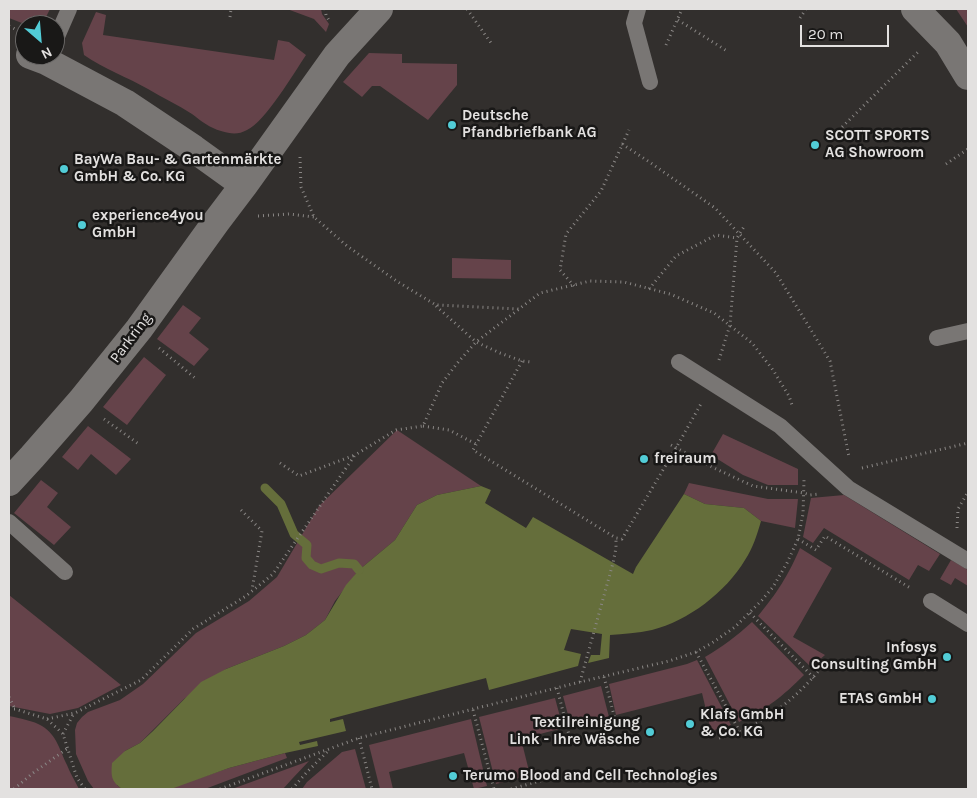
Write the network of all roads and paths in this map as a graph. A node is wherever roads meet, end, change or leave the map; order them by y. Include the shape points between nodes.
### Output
1 (231, 9) edge
2 (379, 9) edge
3 (467, 9) edge
4 (638, 9) edge
5 (682, 9) edge
6 (806, 9) edge
7 (915, 9) edge
8 (230, 17) dead end
9 (800, 18) dead end
10 (678, 20) junction
11 (938, 32) junction
12 (491, 43) dead end
13 (666, 45) dead end
14 (727, 51) dead end
15 (61, 65) edge
16 (968, 76) edge
17 (650, 82) dead end
18 (629, 130) dead end
19 (835, 134) dead end
20 (622, 144) junction
21 (968, 148) edge
22 (300, 156) dead end
23 (946, 164) dead end
24 (244, 185) junction
25 (314, 217) junction
26 (252, 218) dead end
27 (745, 225) dead end
28 (740, 234) junction
29 (737, 238) junction
30 (574, 286) dead end
31 (649, 289) dead end
32 (436, 305) junction
33 (519, 309) dead end
34 (139, 329) junction
35 (968, 331) edge
36 (937, 338) dead end
37 (476, 342) junction
38 (522, 361) junction
39 (531, 362) dead end
40 (678, 362) dead end
41 (194, 378) dead end
42 (712, 383) junction
43 (81, 401) junction
44 (423, 426) junction
45 (968, 443) edge
46 (476, 444) junction
47 (140, 445) dead end
48 (672, 445) dead end
49 (676, 448) junction
50 (355, 455) junction
51 (850, 461) dead end
52 (280, 463) dead end
53 (861, 468) dead end
54 (9, 482) edge
55 (242, 510) dead end
56 (9, 522) edge
57 (602, 522) dead end
58 (598, 527) junction
59 (616, 538) junction
60 (798, 539) junction
61 (968, 561) edge
62 (65, 572) dead end
63 (252, 591) junction
64 (931, 601) joint
65 (750, 613) junction
66 (968, 624) edge
67 (696, 652) junction
68 (827, 660) dead end
69 (604, 676) junction
70 (814, 678) junction
71 (580, 682) junction
72 (557, 688) junction
73 (9, 697) edge
74 (9, 708) edge
75 (15, 709) junction
76 (473, 710) junction
77 (74, 713) junction
78 (47, 719) junction
79 (616, 723) dead end
80 (740, 732) junction
81 (63, 734) junction
82 (570, 735) dead end
83 (359, 738) junction
84 (719, 738) dead end
85 (68, 748) junction
86 (332, 748) junction
87 (547, 778) dead end
88 (14, 789) edge
89 (85, 789) edge
90 (220, 789) edge
91 (292, 789) edge
92 (372, 789) edge
93 (494, 789) edge
94 (511, 789) edge

1 - 8 path
2 - 24 street, Parkring via 337,55
3 - 12 path
4 - 17 lane via 634,24
5 - 10 path
6 - 9 path
7 - 11 street
10 - 13 path
10 - 14 path
11 - 16 street
11 - 19 path
15 - 24 street via 125,103
18 - 20 path
20 - 28 path via 715,208
20 - 30 path via 601,191 566,234 560,270
21 - 23 path
22 - 25 path via 301,187
24 - 34 street, Parkring
25 - 26 path via 289,214
25 - 32 path via 346,246
27 - 28 path
28 - 29 path
28 - 51 path via 776,273 830,361
29 - 31 path via 716,235 676,256
29 - 42 path via 730,325
32 - 33 path
32 - 37 path
34 - 41 path
34 - 43 street, Parkring
35 - 36 lane
37 - 38 path
37 - 44 path via 442,383
38 - 39 path
38 - 46 path
40 - 42 lane
42 - 49 path
42 - 61 lane via 780,426 848,488
43 - 47 path
43 - 54 street, Parkring
44 - 46 path via 449,430
44 - 50 path via 396,430
45 - 53 path
46 - 58 path via 473,450
48 - 49 path
49 - 59 path via 622,539
49 - 60 path via 753,486 804,493
50 - 52 path via 299,476
50 - 63 path via 273,574
55 - 63 path via 262,531
56 - 62 lane
57 - 58 path
58 - 59 path
59 - 71 path via 613,563
60 - 64 path via 816,550 825,536
60 - 65 path via 773,587
63 - 77 path via 193,629 141,680
64 - 66 lane
65 - 67 path via 712,644
65 - 70 path
67 - 69 path
67 - 80 path
68 - 70 path
69 - 71 path
69 - 79 path
70 - 80 path via 778,711
71 - 72 path
72 - 76 path
72 - 82 path
73 - 75 path
74 - 75 path
75 - 78 path
76 - 83 path
76 - 93 path
77 - 78 path
77 - 81 path
78 - 81 path
80 - 84 path
81 - 85 path
83 - 86 path
83 - 92 path
85 - 88 path
85 - 89 path via 76,778
86 - 90 path
86 - 91 path
87 - 94 path

